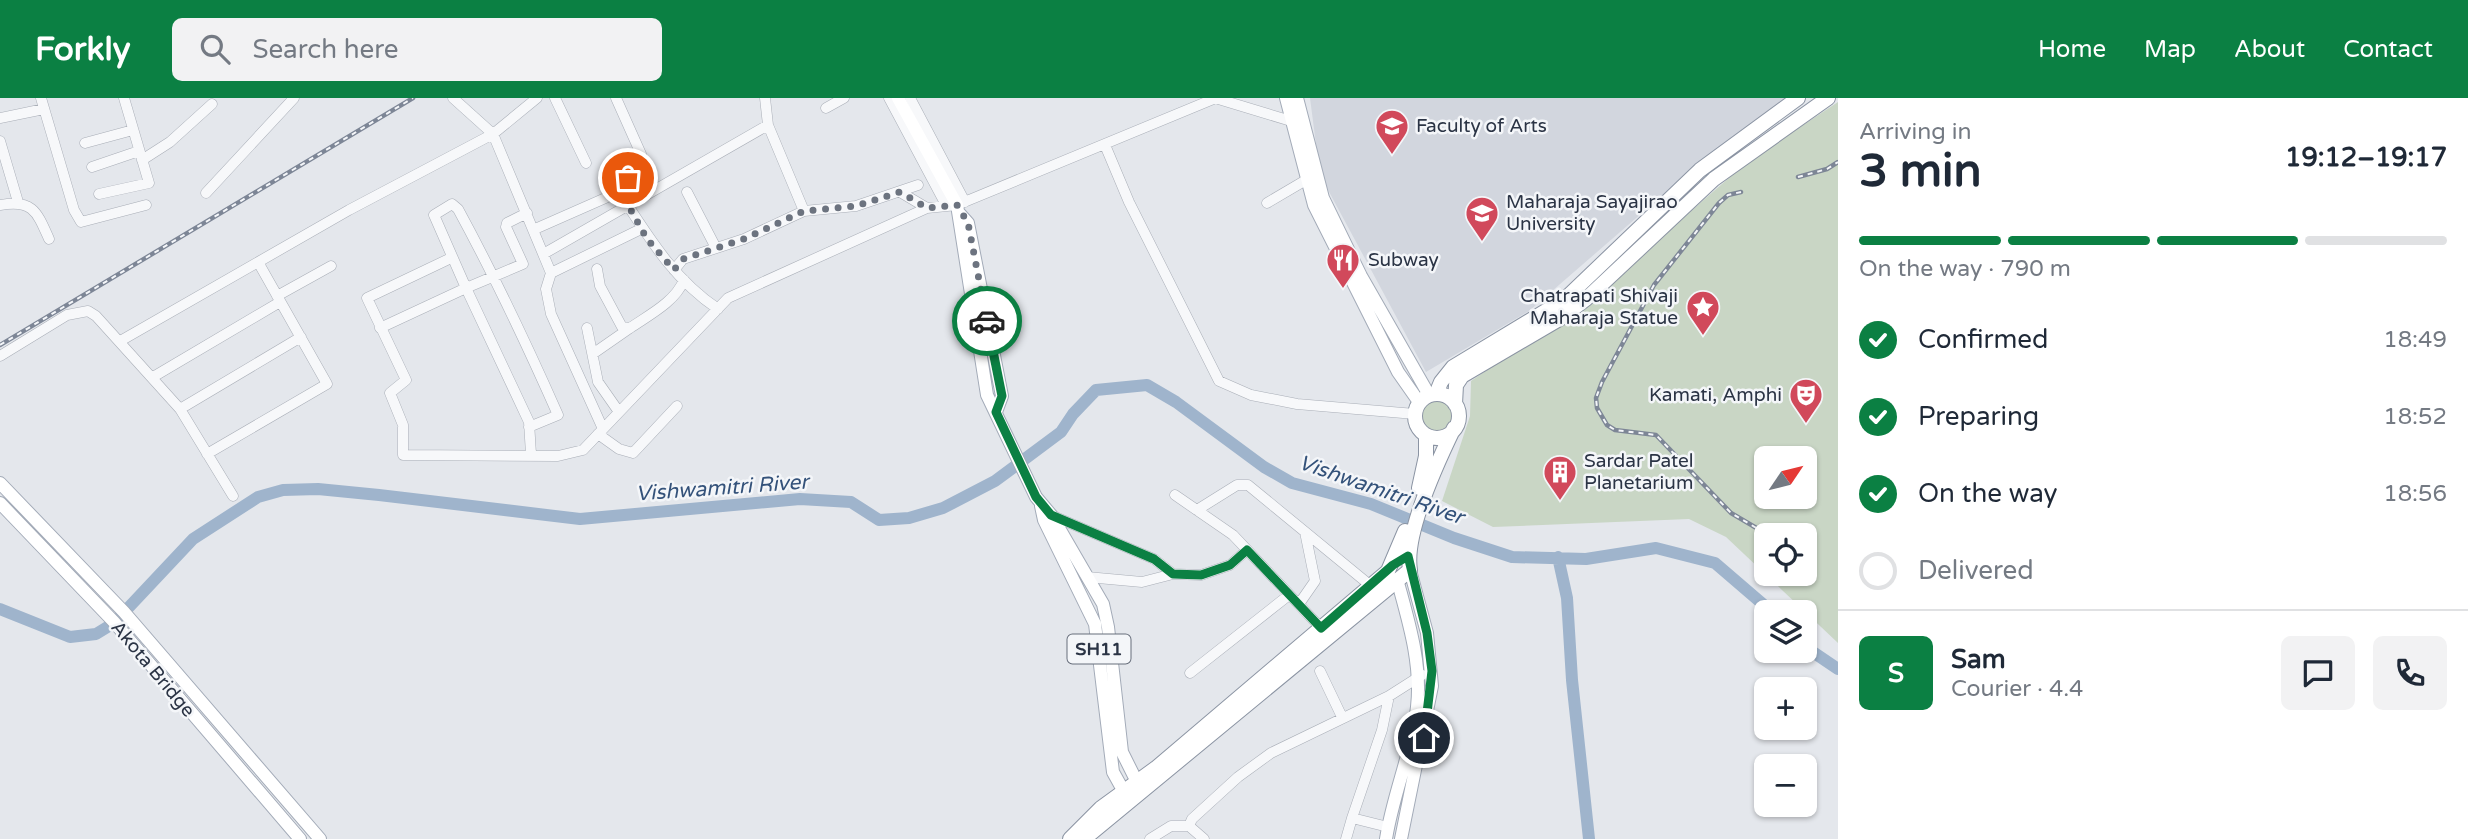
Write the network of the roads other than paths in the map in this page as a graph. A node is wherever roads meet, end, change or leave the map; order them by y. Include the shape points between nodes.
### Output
1 (124, 98) edge
2 (294, 98) edge
3 (453, 98) edge
4 (537, 98) edge
5 (555, 98) edge
6 (616, 98) edge
7 (765, 98) edge
8 (844, 98) edge
9 (888, 98) edge
10 (898, 98) edge
11 (1215, 98) edge
12 (1286, 98) edge
13 (1297, 98) edge
14 (1798, 98) edge
15 (1828, 98) edge
16 (915, 100) edge
17 (42, 103) edge
18 (212, 103) dead end
19 (826, 108) dead end
20 (0, 118) edge
21 (1291, 121) junction
22 (768, 125) junction
23 (133, 130) junction
24 (493, 134) junction
25 (0, 141) edge
26 (85, 143) dead end
27 (1105, 145) junction
28 (141, 156) junction
29 (586, 163) dead end
30 (92, 167) dead end
31 (1306, 180) junction
32 (918, 185) dead end
33 (687, 192) dead end
34 (900, 192) junction
35 (206, 193) dead end
36 (99, 194) dead end
37 (18, 202) junction
38 (1267, 203) dead end
39 (630, 204) junction
40 (0, 205) edge
41 (146, 205) dead end
42 (957, 206) junction
43 (927, 208) junction
44 (804, 211) junction
45 (527, 213) junction
46 (536, 229) junction
47 (641, 229) junction
48 (49, 239) dead end
49 (716, 248) junction
50 (545, 253) junction
51 (451, 258) junction
52 (258, 262) junction
53 (331, 266) dead end
54 (597, 269) dead end
55 (674, 270) junction
56 (551, 273) junction
57 (492, 276) junction
58 (684, 280) junction
59 (466, 288) junction
60 (279, 299) junction
61 (718, 309) junction
62 (380, 328) junction
63 (587, 328) dead end
64 (630, 328) junction
65 (301, 337) junction
66 (122, 341) junction
67 (594, 353) junction
68 (0, 356) edge
69 (153, 377) junction
70 (1425, 401) junction
71 (1455, 404) junction
72 (677, 406) dead end
73 (180, 409) junction
74 (619, 412) junction
75 (529, 427) junction
76 (1454, 428) junction
77 (601, 432) junction
78 (1426, 435) junction
79 (207, 454) junction
80 (531, 454) junction
81 (1425, 483) junction
82 (0, 484) edge
83 (1175, 495) dead end
84 (233, 496) dead end
85 (1039, 501) junction
86 (0, 503) edge
87 (1197, 510) junction
88 (1051, 515) junction
89 (1305, 531) junction
90 (1247, 550) junction
91 (1407, 556) junction
92 (1395, 572) junction
93 (1173, 574) junction
94 (1087, 577) junction
95 (1371, 586) junction
96 (1289, 595) junction
97 (1299, 604) junction
98 (1321, 628) junction
99 (1320, 671) dead end
100 (1432, 671) junction
101 (1190, 673) dead end
102 (1418, 678) junction
103 (1389, 696) junction
104 (1342, 717) junction
105 (1139, 786) junction
106 (1126, 797) junction
107 (1352, 818) junction
108 (1189, 827) junction
109 (1387, 833) edge
110 (300, 839) edge
111 (320, 839) edge
112 (1070, 839) edge
113 (1084, 839) edge
114 (1150, 839) edge
115 (1204, 839) edge
116 (1346, 839) edge
117 (1401, 839) edge

1 - 23 street
2 - 35 street
3 - 24 street
4 - 24 street
5 - 29 street
6 - 39 street via 641,154 628,178
7 - 22 street
8 - 19 street
9 - 42 street
10 - 42 main road
11 - 21 street
11 - 27 street
12 - 21 main road
13 - 70 main road via 1323,198
14 - 70 highway via 1700,170 1564,300 1453,367
15 - 71 highway via 1714,179 1561,318 1462,376 1456,385
16 - 42 street
17 - 20 street
17 - 41 street via 81,222
18 - 28 street via 170,142
21 - 31 main road
22 - 39 street
22 - 44 street
23 - 26 street
23 - 28 street
24 - 45 street
24 - 52 street
25 - 37 street
27 - 42 street
27 - 70 street via 1219,381 1251,395 1297,404
28 - 30 street
28 - 36 street via 149,183
31 - 38 street
31 - 70 main road via 1324,227 1407,388
32 - 34 street
33 - 49 street
34 - 43 street
34 - 44 street via 856,206
37 - 40 street
37 - 48 street via 37,212
39 - 46 street via 615,192
39 - 47 street
39 - 50 street
42 - 43 street
42 - 85 main road, SH11 via 968,223 1002,396 998,417
43 - 61 street via 728,298
44 - 49 street
45 - 46 street
45 - 57 street via 506,227 523,264
46 - 50 street
47 - 55 street
47 - 56 street
49 - 55 street via 683,259
50 - 56 street
51 - 57 street via 434,215 452,204
51 - 59 street
51 - 62 street via 367,298
52 - 60 street
52 - 66 street
53 - 60 street
54 - 64 street via 615,319
55 - 58 street
56 - 77 street via 546,289 551,314
57 - 59 street
57 - 75 street via 510,305 558,415
58 - 61 street
58 - 64 street via 679,291
59 - 62 street
59 - 75 street
60 - 65 street
60 - 69 street
61 - 74 street
62 - 80 street via 406,380 390,393 403,425 403,455
63 - 67 street
64 - 67 street
65 - 73 street
65 - 79 street via 327,384
66 - 68 street via 88,311 67,314
66 - 69 street
67 - 74 street via 598,382
69 - 73 street
70 - 71 highway via 1450,398
70 - 78 highway via 1417,426
71 - 76 highway via 1458,417
72 - 77 street via 633,453 619,449
73 - 79 street
74 - 77 street
75 - 80 street
76 - 78 highway via 1445,436
76 - 81 highway
77 - 80 street via 583,450 558,456
78 - 81 highway
79 - 84 street
81 - 91 highway
82 - 111 main road via 124,612
83 - 87 street
85 - 88 main road
85 - 106 main road, SH11 via 1096,624 1113,772
86 - 110 main road, Akota Bridge via 114,622
87 - 89 street via 1243,483
87 - 90 street
88 - 93 street via 1154,559
88 - 94 main road
89 - 95 street
89 - 97 street via 1315,581
90 - 93 street via 1230,565 1201,575
90 - 96 street
91 - 92 highway
91 - 92 highway
91 - 100 main road
92 - 95 highway
92 - 102 main road
92 - 105 highway
93 - 94 street via 1142,582
94 - 105 main road via 1107,617 1122,752
95 - 98 highway
96 - 97 street
96 - 101 street
97 - 98 street
98 - 105 highway
99 - 104 street
100 - 102 street
100 - 117 main road via 1427,719
102 - 103 street
102 - 109 main road via 1415,722
103 - 104 street
103 - 107 street
104 - 108 street via 1271,753 1238,777
105 - 106 highway
106 - 112 highway via 1087,821
106 - 113 highway
107 - 109 street
107 - 116 street
108 - 114 street via 1171,826
108 - 115 street

